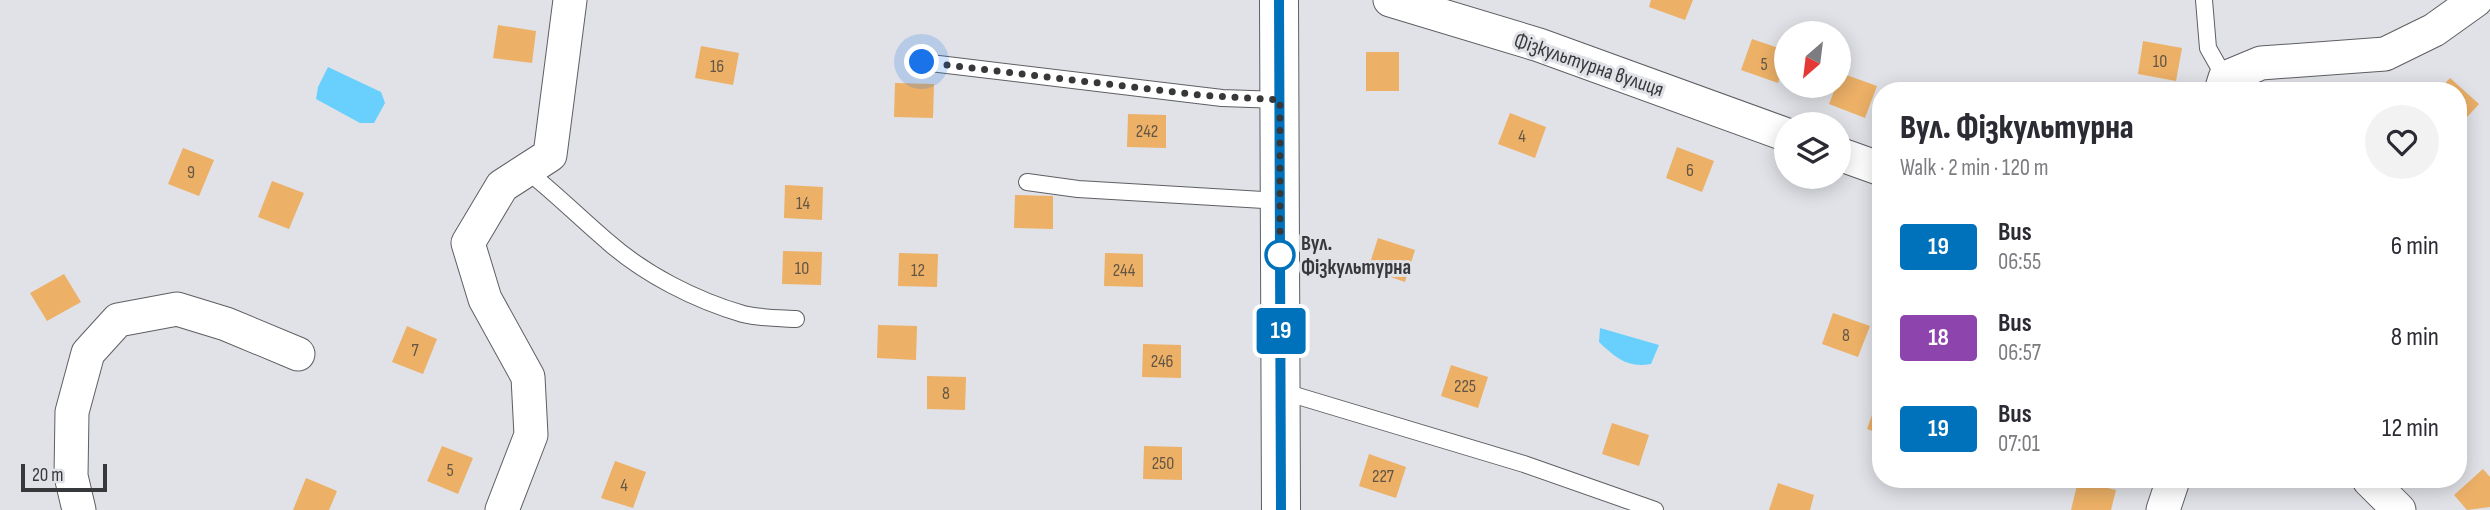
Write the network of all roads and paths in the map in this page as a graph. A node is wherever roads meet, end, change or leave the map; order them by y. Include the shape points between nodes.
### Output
1 (570, 0) edge
2 (1279, 0) edge
3 (1390, 0) edge
4 (2204, 0) edge
5 (2476, 0) edge
6 (922, 62) dead end
7 (2222, 82) edge
8 (2227, 82) edge
9 (1280, 100) junction
10 (1774, 130) edge
11 (1851, 158) edge
12 (1872, 166) edge
13 (527, 170) junction
14 (1027, 182) dead end
15 (1280, 201) junction
16 (796, 319) dead end
17 (298, 354) dead end
18 (1281, 391) junction
19 (2170, 488) edge
20 (2377, 488) edge
21 (79, 510) edge
22 (502, 510) edge
23 (1281, 510) edge
24 (1655, 510) edge
25 (2163, 510) edge
26 (2399, 510) edge

1 - 13 street via 551,155
2 - 9 street
3 - 10 street, Фізкультурна вулиця via 1539,45
4 - 7 lane via 2208,48
5 - 8 street via 2434,30 2385,54 2261,63
6 - 9 lane
9 - 15 street
11 - 12 street
13 - 16 lane via 608,243 657,276 746,315
13 - 22 street via 502,186 468,243 485,299 528,377 531,435
14 - 15 lane
15 - 18 street
17 - 21 street via 177,309 118,320 88,353 72,412 71,477
18 - 23 street
18 - 24 lane via 1524,464
19 - 25 street
20 - 26 street

